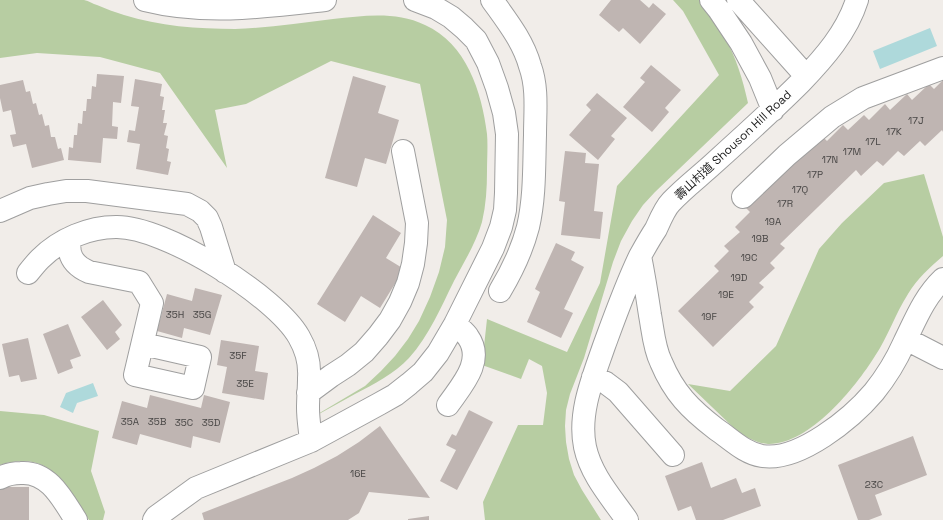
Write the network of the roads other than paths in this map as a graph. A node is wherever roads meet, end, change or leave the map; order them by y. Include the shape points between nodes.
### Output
1 (145, 0) edge
2 (325, 0) edge
3 (415, 0) edge
4 (492, 0) edge
5 (711, 0) edge
6 (738, 0) edge
7 (857, 0) edge
8 (943, 68) edge
9 (806, 76) junction
10 (773, 110) junction
11 (403, 151) dead end
12 (743, 198) dead end
13 (0, 211) edge
14 (70, 238) junction
15 (640, 256) junction
16 (225, 272) junction
17 (28, 273) dead end
18 (943, 279) edge
19 (500, 291) dead end
20 (454, 324) junction
21 (906, 339) junction
22 (143, 344) dead end
23 (943, 358) edge
24 (593, 377) junction
25 (308, 393) junction
26 (448, 405) dead end
27 (311, 441) junction
28 (673, 455) dead end
29 (0, 478) edge
30 (76, 520) edge
31 (154, 520) edge
32 (627, 520) edge

1 - 2 street via 214,9
3 - 20 street via 451,17 476,40 497,88 507,134 505,210 501,227
4 - 19 street via 525,50 531,66 536,98 533,191 528,226 517,260
5 - 10 street via 760,78
6 - 9 street
7 - 9 street, 壽山村道 Shouson Hill Road via 843,31
8 - 12 street via 863,98 832,117 787,155
9 - 10 street, 壽山村道 Shouson Hill Road
10 - 15 street, 壽山村道 Shouson Hill Road via 670,203
11 - 25 street via 417,223 413,264 408,283 390,320 364,352
13 - 16 street via 30,198 66,191 87,191 187,204 200,211 211,226
14 - 16 street via 101,228 133,228 183,248
14 - 17 street via 54,247
14 - 22 street via 72,258 82,269 139,282 152,303
15 - 21 street via 654,342 669,378 699,416 751,453 782,456 827,434 873,393 886,377
15 - 24 street, 壽山村道 Shouson Hill Road via 619,303
16 - 25 street via 252,291 293,327 305,351 308,364
18 - 21 street via 926,300
20 - 26 street via 469,337 473,345 474,362 471,371
20 - 27 street via 438,353 409,384 395,395
21 - 23 street
24 - 28 street via 618,392
24 - 32 street, 壽山村道 Shouson Hill Road via 584,419 585,447 596,475
25 - 27 street
27 - 31 street via 196,488
29 - 30 street via 25,472 48,481

